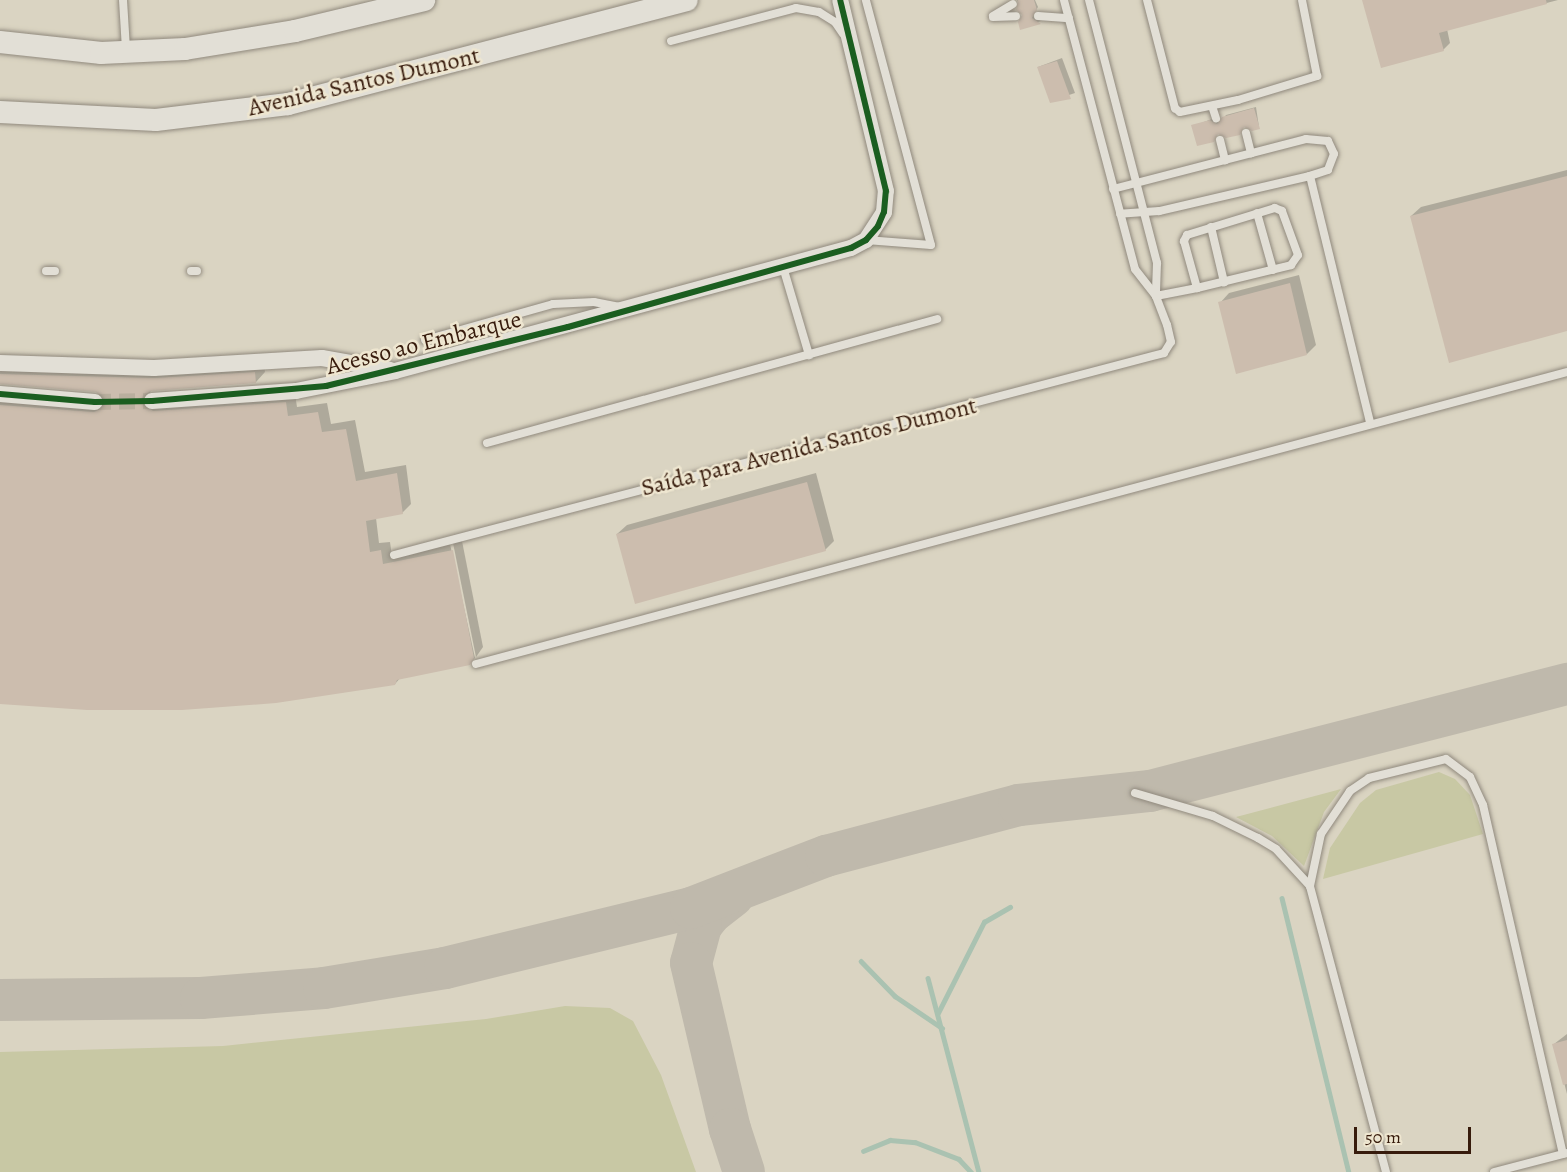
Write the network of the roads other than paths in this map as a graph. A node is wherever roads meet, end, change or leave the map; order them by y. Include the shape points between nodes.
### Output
1 (123, 0) edge
2 (424, 0) edge
3 (687, 0) edge
4 (840, 0) edge
5 (866, 0) edge
6 (1064, 0) edge
7 (1089, 0) edge
8 (1147, 0) edge
9 (1302, 0) edge
10 (1013, 4) dead end
11 (1016, 16) dead end
12 (1038, 16) dead end
13 (1069, 18) junction
14 (847, 39) junction
15 (671, 41) dead end
16 (0, 42) edge
17 (126, 53) junction
18 (1238, 100) junction
19 (1212, 106) junction
20 (1241, 111) dead end
21 (0, 112) edge
22 (1215, 118) dead end
23 (1246, 133) dead end
24 (1220, 140) dead end
25 (1251, 153) junction
26 (1225, 160) junction
27 (1310, 176) junction
28 (1136, 182) junction
29 (1113, 189) junction
30 (1145, 213) junction
31 (1257, 213) junction
32 (1120, 214) junction
33 (1211, 227) junction
34 (866, 240) junction
35 (783, 267) junction
36 (1274, 270) junction
37 (1224, 282) junction
38 (1197, 288) junction
39 (1156, 296) junction
40 (630, 309) junction
41 (937, 319) dead end
42 (425, 340) dead end
43 (809, 355) junction
44 (0, 363) edge
45 (395, 371) junction
46 (1567, 372) edge
47 (0, 394) edge
48 (152, 400) tunnel mouth
49 (95, 402) tunnel mouth
50 (1370, 422) junction
51 (487, 442) dead end
52 (394, 555) dead end
53 (476, 664) dead end
54 (1135, 793) dead end
55 (1310, 886) junction
56 (1565, 1153) edge
57 (1386, 1172) edge
58 (1494, 1172) edge

1 - 17 lane
2 - 17 main road via 343,21 233,42
3 - 21 main road, Avenida Santos Dumont via 288,104 156,120
4 - 14 street
5 - 34 lane via 931,245
6 - 13 lane
7 - 28 lane
8 - 19 lane via 1175,108 1180,112
9 - 18 lane via 1317,76
10 - 11 lane via 993,17
12 - 13 lane
13 - 29 lane
14 - 15 lane via 827,17 796,8
14 - 34 street via 886,191 884,212
16 - 17 main road
18 - 19 lane
18 - 20 lane
19 - 22 lane
23 - 25 lane
24 - 26 lane
25 - 26 lane
25 - 27 lane via 1306,139 1328,141 1334,162 1328,170
26 - 28 lane
27 - 30 lane
27 - 50 lane
28 - 29 lane
28 - 30 lane
29 - 32 lane
30 - 32 lane
30 - 39 lane via 1157,263
31 - 33 lane
31 - 36 lane
31 - 36 lane via 1275,208 1282,211 1298,255 1291,265
32 - 39 lane via 1135,269
33 - 37 lane
33 - 38 lane via 1186,235 1184,241
34 - 35 street, Acesso ao Embarque
35 - 40 street, Acesso ao Embarque
35 - 43 lane
36 - 37 lane
37 - 38 lane
38 - 39 lane
39 - 52 lane, Saída para Avenida Santos Dumont via 1171,342 1164,353 1147,361
40 - 42 lane via 594,302 553,304
40 - 45 street, Acesso ao Embarque
41 - 43 lane
43 - 51 lane
44 - 45 street via 154,368 322,358
45 - 48 street, Acesso ao Embarque via 296,390
46 - 50 lane
47 - 49 street
50 - 53 lane
54 - 55 lane via 1213,816 1258,838 1276,849
55 - 56 lane via 1321,834 1336,807 1369,778 1446,759 1470,777 1483,805
55 - 57 lane
56 - 58 lane

